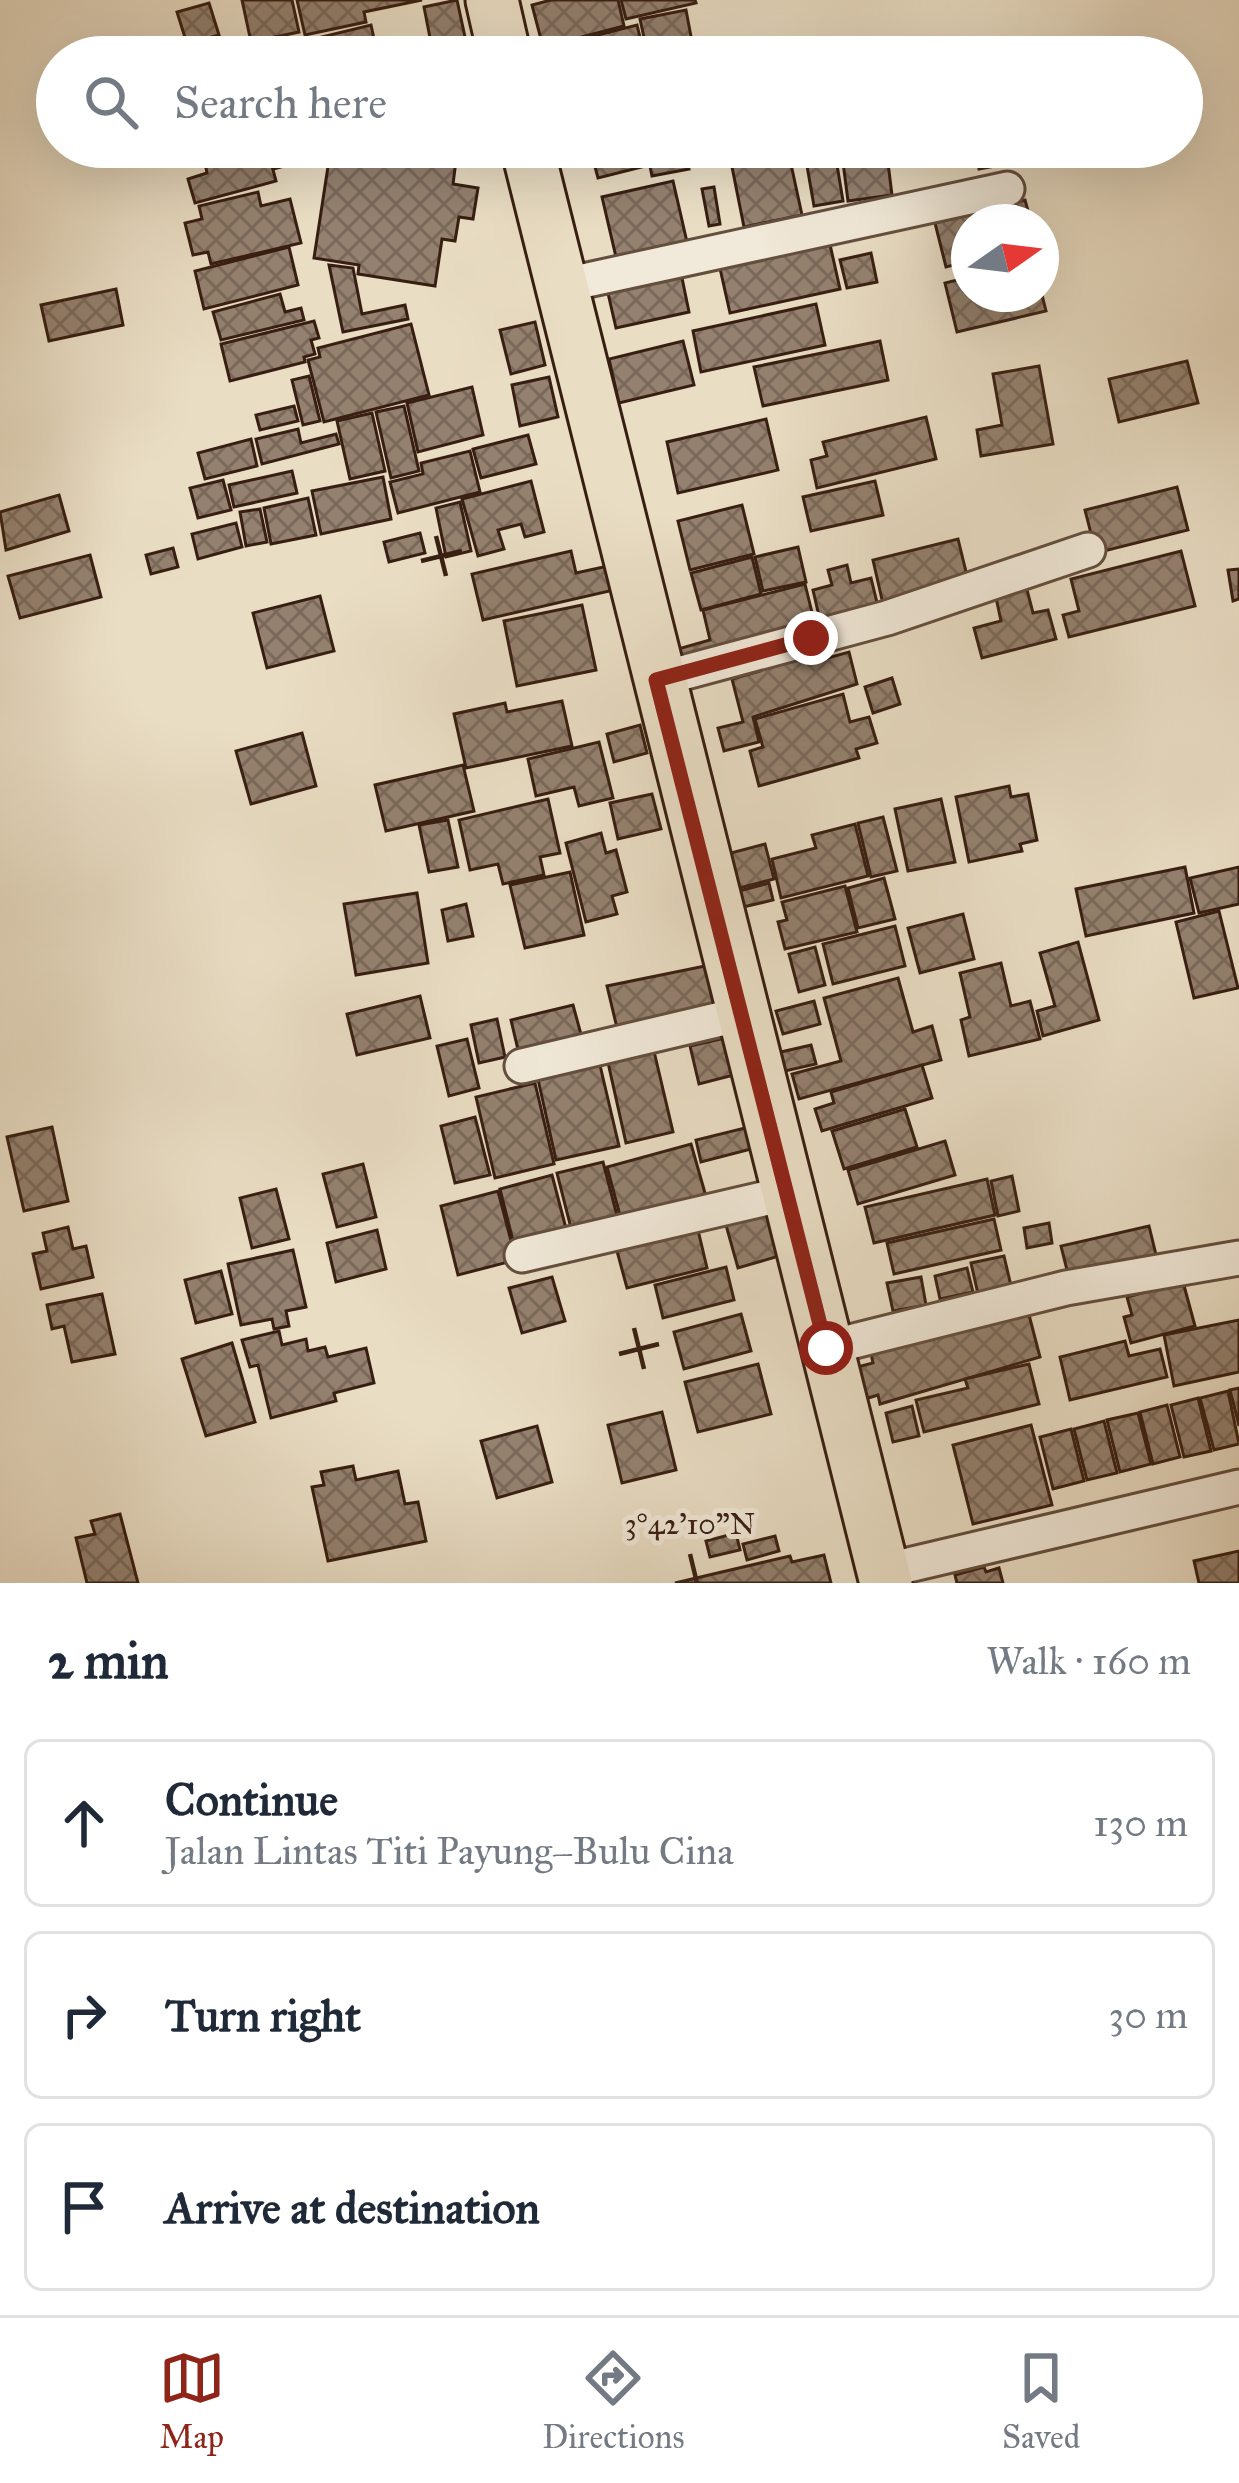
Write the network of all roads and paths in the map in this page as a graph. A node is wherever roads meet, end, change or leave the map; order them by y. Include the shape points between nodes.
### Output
1 (492, 0) edge
2 (501, 36) edge
3 (532, 168) edge
4 (1007, 189) dead end
5 (560, 286) junction
6 (1088, 550) dead end
7 (656, 680) junction
8 (742, 1014) junction
9 (522, 1066) dead end
10 (789, 1193) junction
11 (522, 1255) dead end
12 (1239, 1258) edge
13 (826, 1348) junction
14 (1239, 1486) edge
15 (884, 1577) edge

1 - 2 main road
3 - 5 main road
4 - 5 street
5 - 7 main road
6 - 7 street via 886,618
7 - 8 main road
8 - 9 street
8 - 10 main road
10 - 11 street
10 - 13 main road
12 - 13 street via 1066,1288
13 - 15 main road
14 - 15 street

